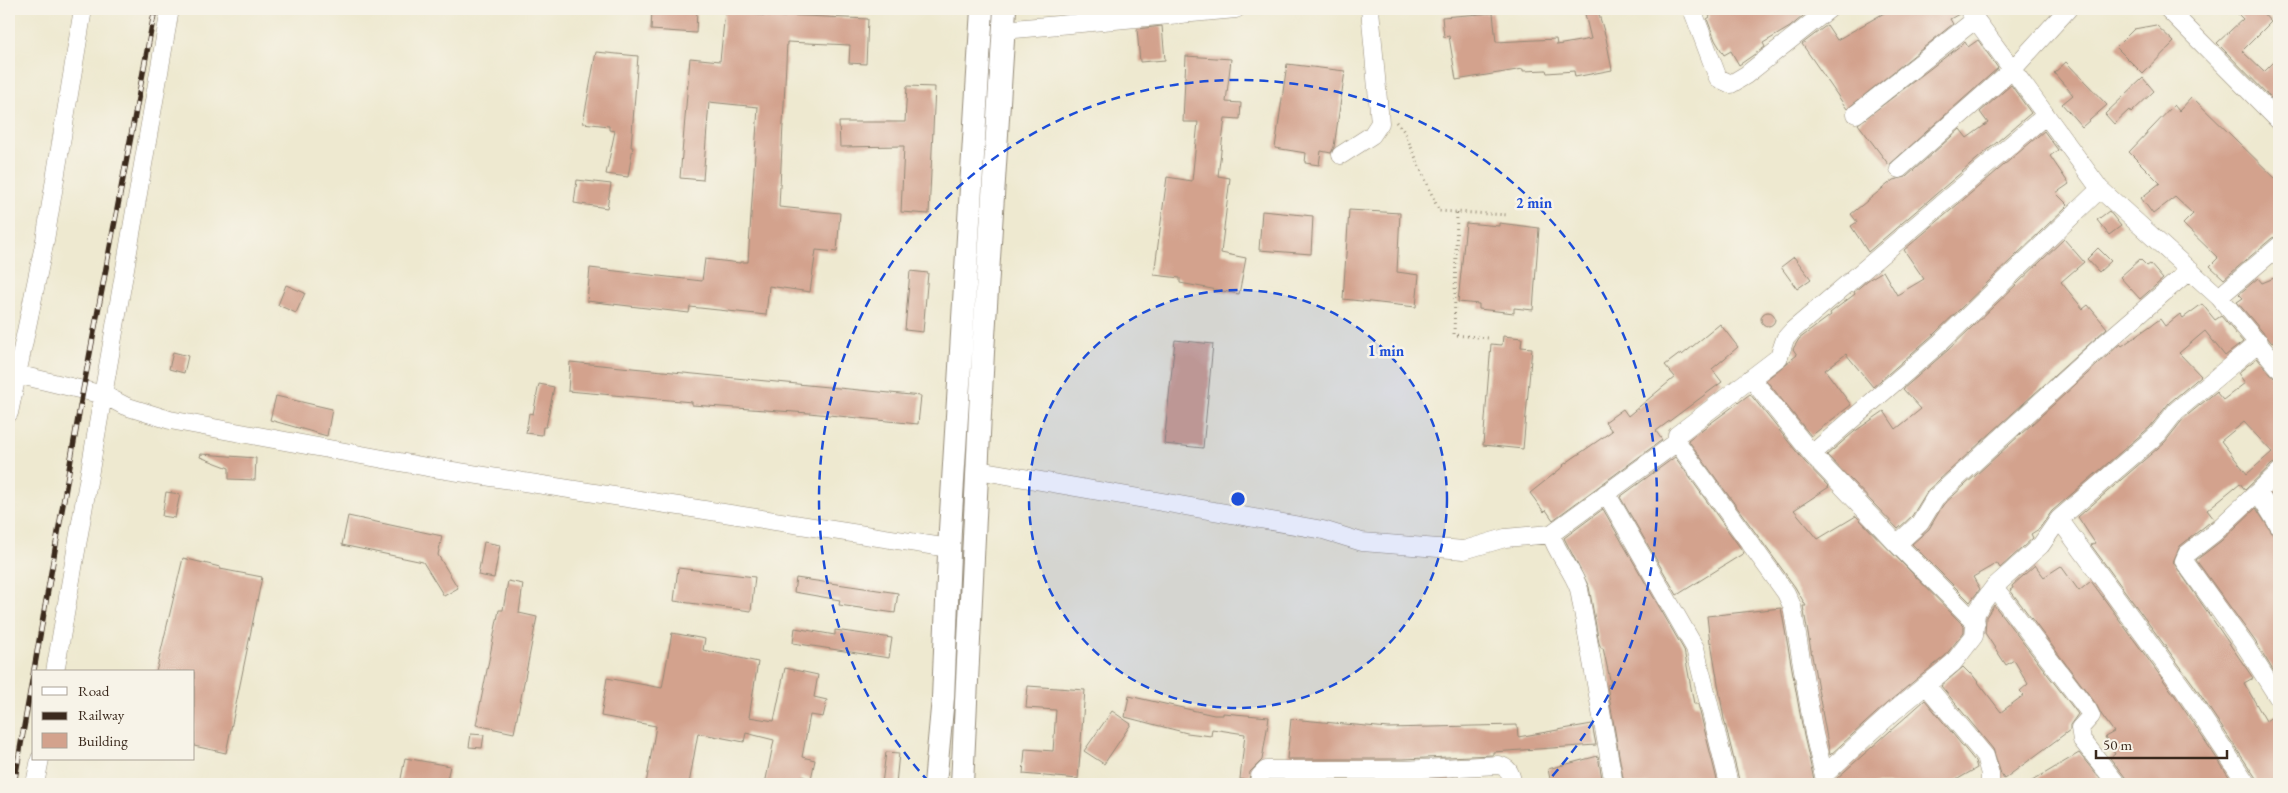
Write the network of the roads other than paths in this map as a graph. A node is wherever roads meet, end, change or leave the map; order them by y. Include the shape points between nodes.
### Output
1 (83, 9) edge
2 (170, 9) edge
3 (982, 9) edge
4 (1236, 9) edge
5 (1370, 9) edge
6 (1692, 9) edge
7 (1829, 9) edge
8 (2068, 9) edge
9 (2168, 9) edge
10 (1972, 14) edge
11 (1104, 15) edge
12 (1004, 19) edge
13 (2013, 69) junction
14 (1856, 114) dead end
15 (2046, 115) junction
16 (2279, 121) edge
17 (1341, 156) dead end
18 (1900, 169) dead end
19 (2100, 189) junction
20 (2279, 246) edge
21 (2190, 270) junction
22 (2219, 297) junction
23 (2259, 342) junction
24 (2278, 364) edge
25 (1751, 378) junction
26 (12, 382) edge
27 (104, 395) junction
28 (9, 413) edge
29 (1677, 442) junction
30 (1812, 454) junction
31 (978, 470) junction
32 (2279, 472) edge
33 (2258, 492) junction
34 (1606, 493) junction
35 (2059, 519) junction
36 (2279, 526) edge
37 (1551, 534) junction
38 (1897, 544) junction
39 (949, 548) junction
40 (1994, 587) junction
41 (1976, 623) junction
42 (56, 670) edge
43 (1926, 685) junction
44 (2279, 700) edge
45 (40, 760) edge
46 (1825, 779) edge
47 (35, 784) edge
48 (934, 784) edge
49 (962, 784) edge
50 (1260, 784) edge
51 (1513, 784) edge
52 (1614, 784) edge
53 (1729, 784) edge
54 (1990, 784) edge
55 (2117, 784) edge
56 (2247, 784) edge

1 - 26 street via 45,240
2 - 27 street
3 - 39 main road
4 - 11 street
5 - 17 street via 1380,123 1372,136
6 - 7 street via 1718,78 1731,84 1746,76
8 - 13 street
9 - 16 street
10 - 13 street
10 - 14 street
11 - 12 street
12 - 31 main road
13 - 15 street
13 - 18 street
15 - 19 street
15 - 25 street via 1793,330 1779,357
19 - 21 street
19 - 30 street via 1940,342
20 - 22 street
21 - 22 street
21 - 38 street via 1935,498 1920,523
22 - 23 street
23 - 24 street
23 - 35 street via 2176,411 2158,434
25 - 29 street via 1683,429 1677,435
25 - 30 street
26 - 27 street
26 - 28 street
27 - 39 street via 125,406 170,420 427,467
27 - 42 street
29 - 34 street
29 - 46 street via 1786,593 1792,606
30 - 38 street
31 - 37 street via 1323,530 1362,542 1464,550 1505,538
31 - 49 main road
32 - 33 street
33 - 36 street
33 - 44 street via 2188,554 2184,562 2246,647
34 - 37 street
34 - 53 street via 1695,648
35 - 40 street via 2041,545
35 - 56 street via 2184,690
37 - 52 street via 1579,588
38 - 41 street
39 - 48 main road via 943,698
40 - 41 street via 1976,613
40 - 55 street via 2088,710 2091,716 2080,728 2082,740
41 - 43 street via 1974,636 1953,664
43 - 46 street
43 - 54 street via 1985,756
45 - 47 street
50 - 51 street via 1260,776 1266,770 1403,770 1498,765 1510,772

